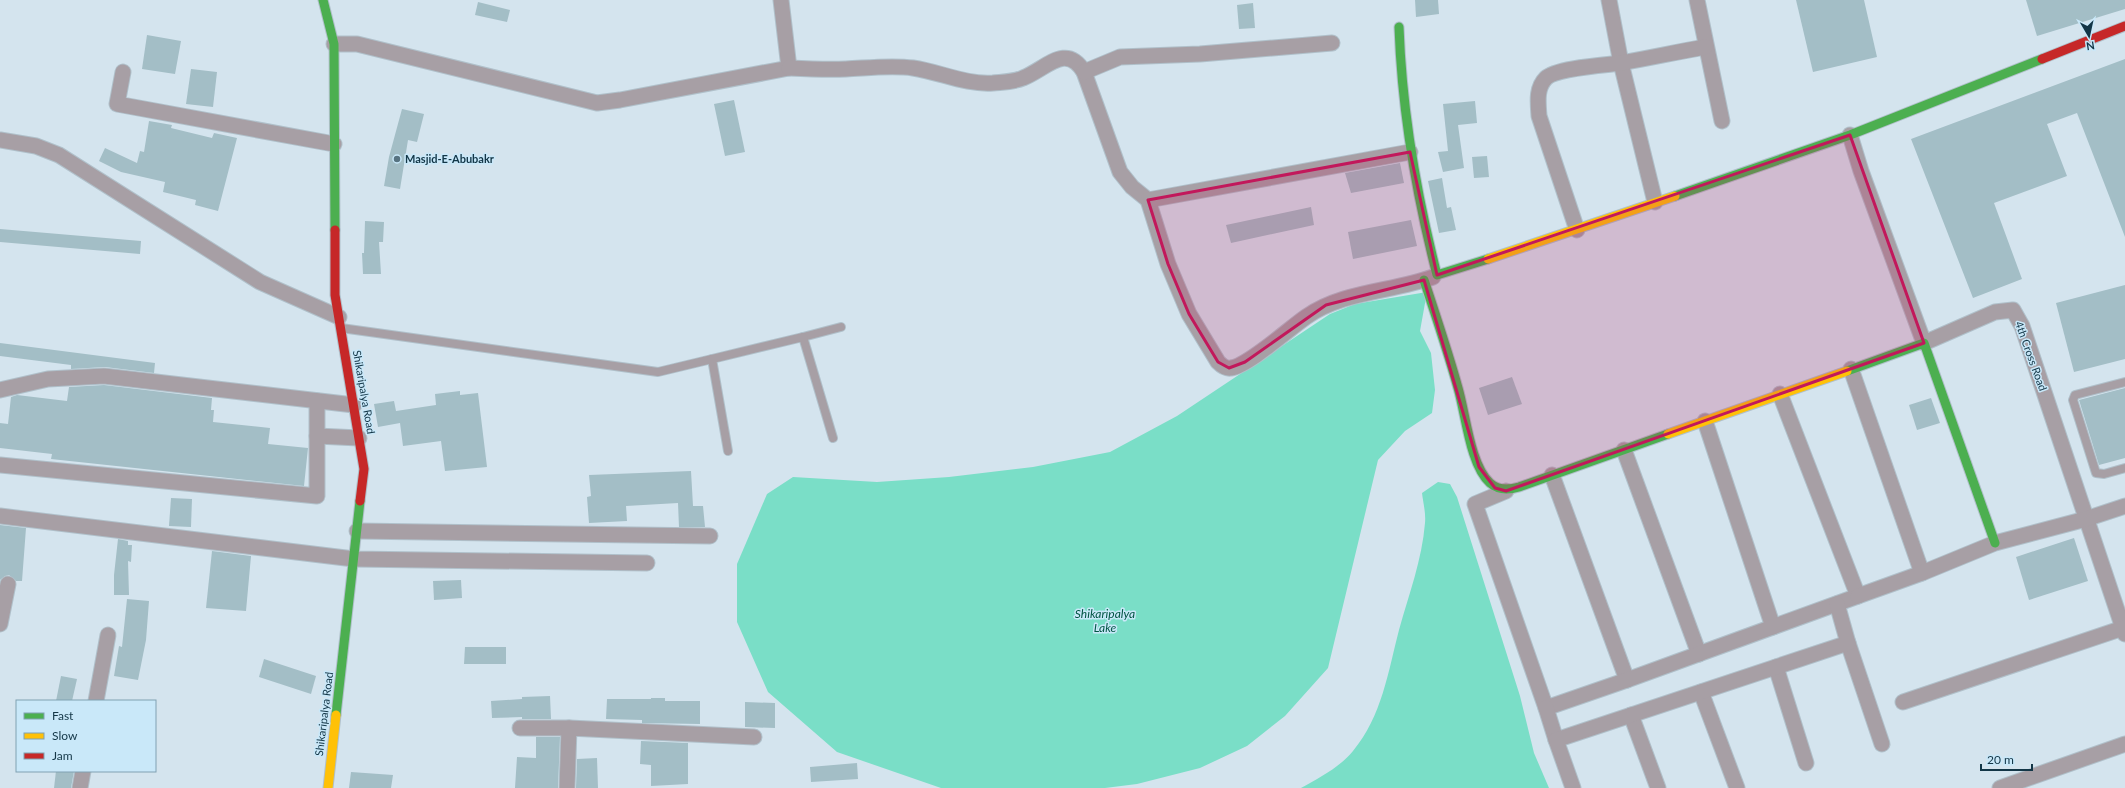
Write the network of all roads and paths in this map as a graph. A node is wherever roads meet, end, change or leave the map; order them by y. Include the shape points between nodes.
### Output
1 (323, 0) edge
2 (780, 0) edge
3 (1609, 0) edge
4 (1697, 0) edge
5 (2125, 26) edge
6 (1399, 27) dead end
7 (1332, 43) dead end
8 (334, 44) junction
9 (1706, 47) junction
10 (1621, 63) junction
11 (789, 68) junction
12 (123, 72) dead end
13 (1084, 72) junction
14 (1722, 121) dead end
15 (1850, 135) junction
16 (0, 140) edge
17 (334, 144) junction
18 (1410, 152) junction
19 (1148, 200) junction
20 (1655, 202) junction
21 (1577, 230) junction
22 (1431, 278) junction
23 (340, 323) junction
24 (840, 327) dead end
25 (803, 337) junction
26 (1924, 343) junction
27 (712, 359) junction
28 (1851, 369) junction
29 (2125, 382) edge
30 (0, 390) edge
31 (1780, 394) junction
32 (317, 401) junction
33 (354, 405) junction
34 (1705, 421) junction
35 (317, 436) junction
36 (359, 438) junction
37 (833, 438) dead end
38 (1624, 450) junction
39 (728, 451) dead end
40 (0, 465) edge
41 (2125, 468) edge
42 (1552, 475) junction
43 (1506, 491) junction
44 (2125, 506) edge
45 (0, 516) edge
46 (2086, 519) junction
47 (357, 531) junction
48 (710, 536) dead end
49 (1995, 543) junction
50 (354, 559) junction
51 (647, 563) dead end
52 (1922, 573) junction
53 (8, 584) dead end
54 (1858, 596) junction
55 (1837, 604) junction
56 (0, 624) edge
57 (1773, 627) junction
58 (2124, 631) edge
59 (108, 635) dead end
60 (1848, 643) junction
61 (1699, 654) junction
62 (1776, 667) junction
63 (1626, 680) junction
64 (1700, 692) junction
65 (96, 700) edge
66 (1903, 702) dead end
67 (1546, 708) junction
68 (1631, 715) junction
69 (520, 728) dead end
70 (569, 728) junction
71 (754, 737) dead end
72 (1556, 740) junction
73 (1882, 744) dead end
74 (2125, 744) edge
75 (1806, 763) dead end
76 (83, 772) edge
77 (80, 788) edge
78 (328, 788) edge
79 (567, 788) edge
80 (1573, 788) edge
81 (1658, 788) edge
82 (1737, 788) edge
83 (2000, 788) edge

1 - 8 street, Shikaripalya Road
2 - 11 street
3 - 10 street
4 - 9 street
5 - 15 street
6 - 18 street via 1403,100
7 - 13 street via 1200,54 1120,57
8 - 11 street via 357,44 597,102 620,100
8 - 17 street, Shikaripalya Road
9 - 10 street
9 - 14 street
10 - 20 street
10 - 21 street via 1561,72 1547,76 1540,85 1537,99 1539,116
11 - 13 street via 913,68 966,81 991,83 1021,79 1058,59 1071,58
12 - 17 street via 117,104
13 - 19 street via 1120,172 1132,187
15 - 20 street
15 - 26 street
16 - 23 street via 36,146 59,155 260,282
17 - 23 street, Shikaripalya Road via 335,295
18 - 19 street
18 - 22 street
19 - 22 street via 1168,264 1189,314 1218,362 1229,368 1245,362 1326,305
20 - 21 street
21 - 22 street
22 - 43 street via 1479,467 1495,488
23 - 27 lane via 658,372
23 - 33 street, Shikaripalya Road
24 - 25 lane
25 - 27 lane
25 - 37 lane
26 - 28 street
26 - 46 street, 4th Cross Road via 1995,312 2014,310 2022,326
26 - 49 street
27 - 39 lane
28 - 31 street
28 - 52 street
29 - 41 lane via 2075,395 2073,400 2096,473 2104,474
30 - 32 street via 48,379 104,376
31 - 34 street
31 - 54 street
32 - 33 street
32 - 35 street
33 - 36 street, Shikaripalya Road
34 - 38 street
34 - 57 street
35 - 36 street
35 - 40 street via 317,496
36 - 47 street, Shikaripalya Road via 364,469
38 - 42 street
38 - 61 street
42 - 43 street
42 - 63 street
43 - 67 street via 1475,504
44 - 46 street
45 - 50 street
46 - 49 street
46 - 58 street, 4th Cross Road
47 - 48 street
47 - 50 street, Shikaripalya Road
49 - 52 street
50 - 51 street
50 - 78 street, Shikaripalya Road
52 - 54 street
53 - 56 street
54 - 55 street
55 - 57 street
55 - 60 street
57 - 61 street
58 - 66 street
59 - 65 street
60 - 62 street
60 - 73 street
61 - 63 street
62 - 64 street
62 - 75 street
63 - 67 street
64 - 68 street
64 - 82 street
67 - 72 street
68 - 72 street
68 - 81 street
69 - 70 street
70 - 71 street
70 - 79 street
72 - 80 street
74 - 83 street
76 - 77 street

